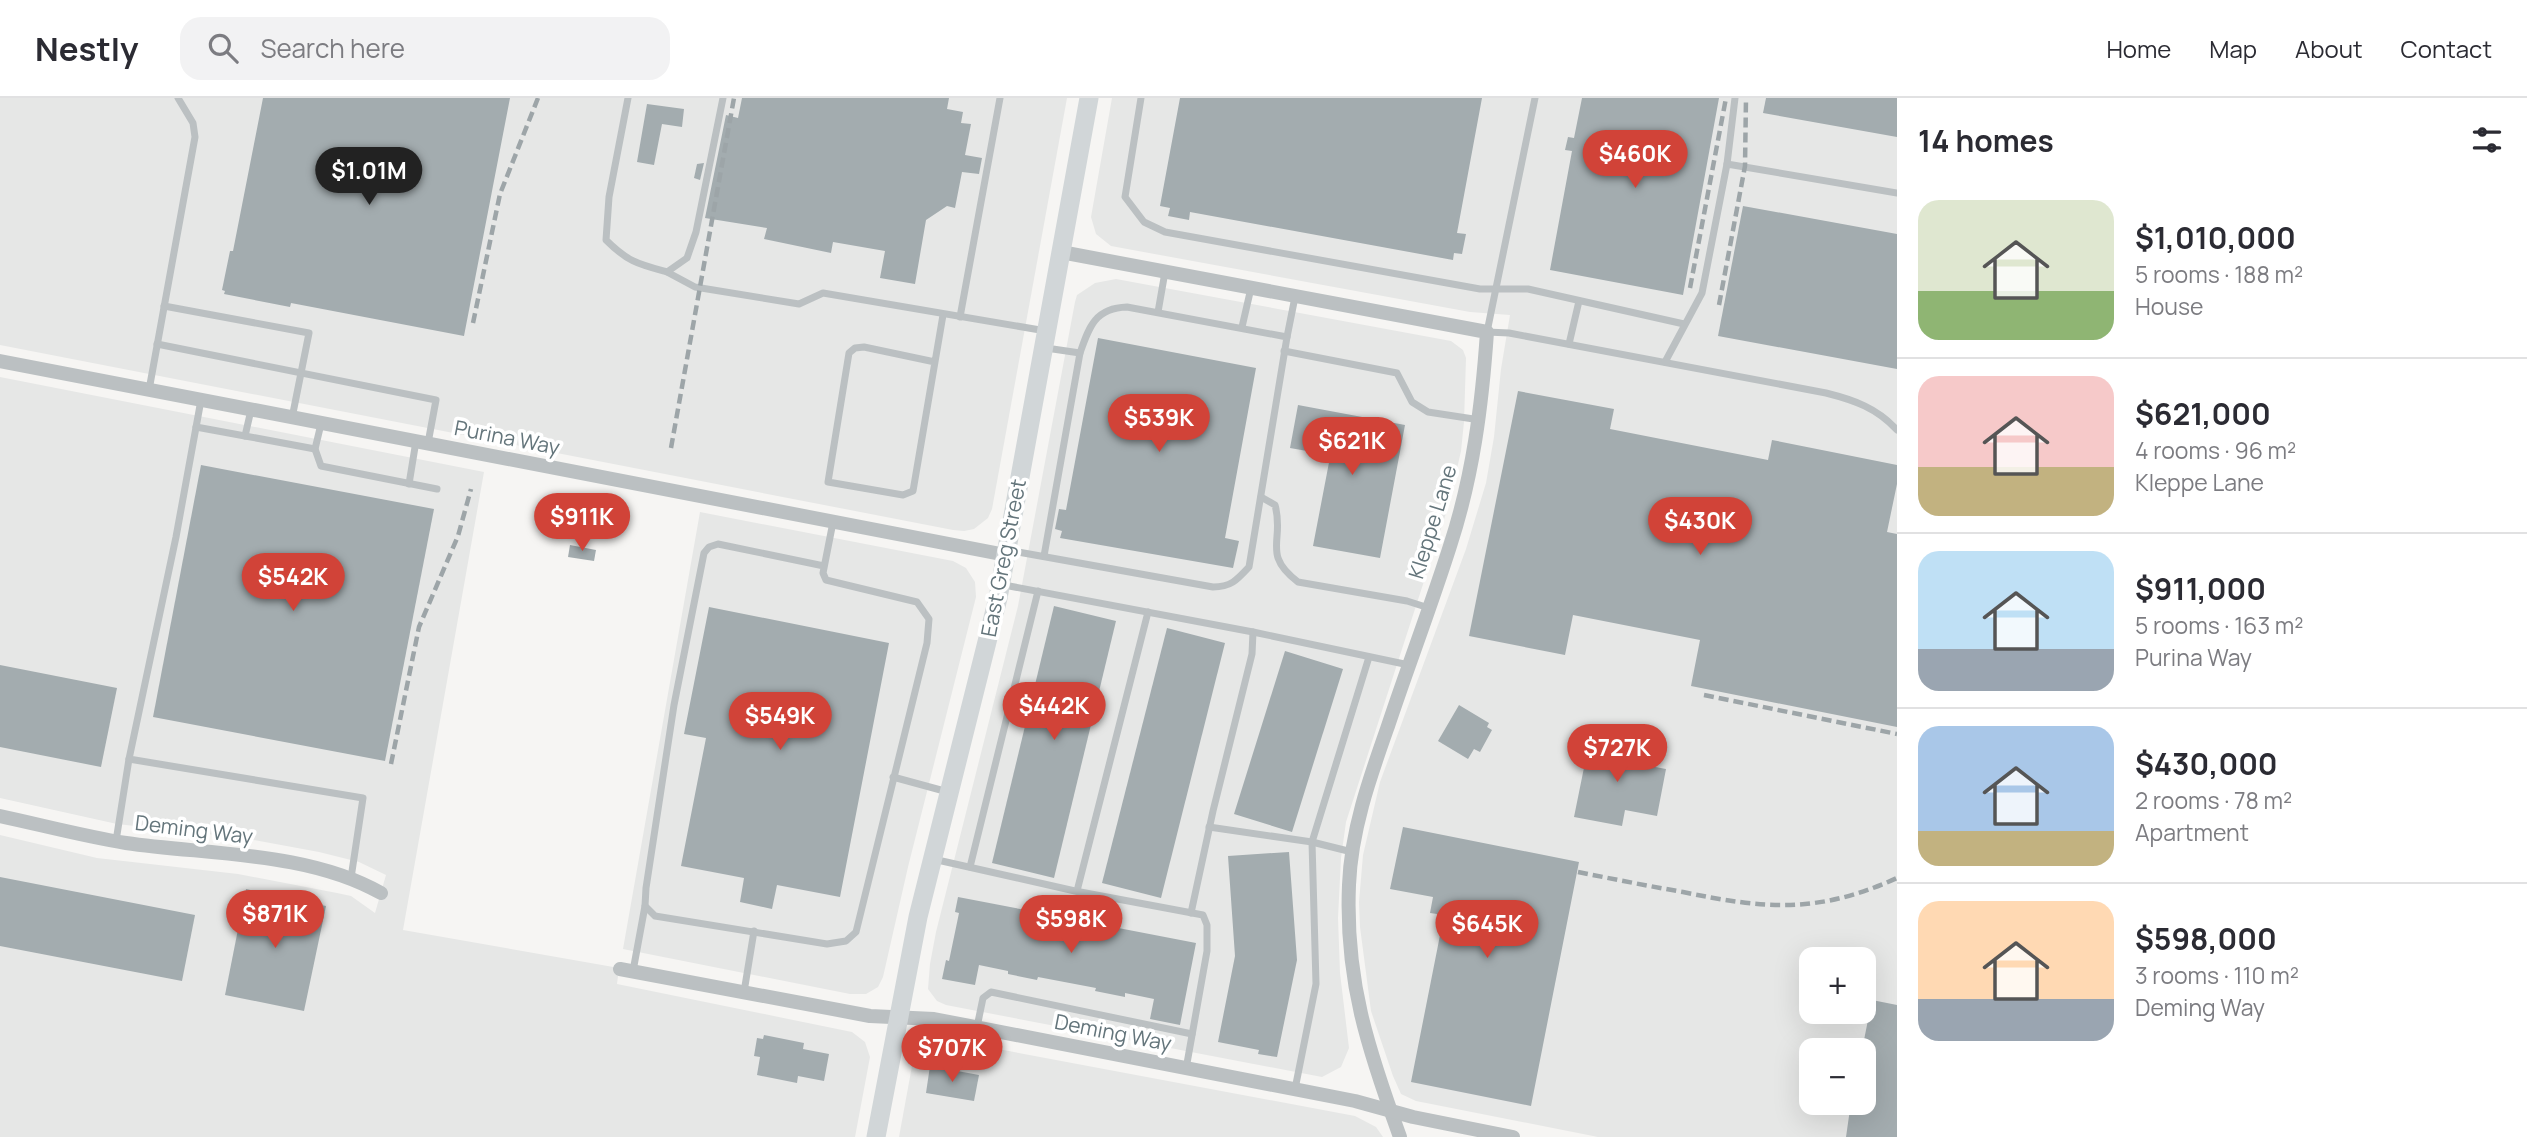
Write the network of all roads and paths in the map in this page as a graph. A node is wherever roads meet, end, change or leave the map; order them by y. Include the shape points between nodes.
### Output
1 (178, 98) edge
2 (628, 98) edge
3 (723, 98) edge
4 (1000, 98) edge
5 (1089, 98) edge
6 (1141, 98) edge
7 (1535, 98) edge
8 (1735, 98) edge
9 (1727, 164) junction
10 (1897, 193) edge
11 (1061, 252) junction
12 (667, 272) junction
13 (1165, 272) junction
14 (1251, 288) junction
15 (1495, 290) junction
16 (1295, 296) junction
17 (1579, 301) junction
18 (164, 306) junction
19 (1158, 312) junction
20 (943, 315) junction
21 (960, 317) junction
22 (1684, 324) junction
23 (1242, 327) junction
24 (1488, 332) junction
25 (1287, 337) junction
26 (1045, 339) junction
27 (157, 344) junction
28 (1569, 344) junction
29 (1284, 351) junction
30 (1080, 354) junction
31 (0, 361) edge
32 (935, 362) junction
33 (1665, 362) junction
34 (301, 373) junction
35 (149, 390) junction
36 (201, 400) junction
37 (251, 409) junction
38 (292, 418) junction
39 (1480, 420) junction
40 (321, 424) junction
41 (196, 427) junction
42 (1897, 430) edge
43 (246, 436) junction
44 (422, 443) junction
45 (314, 449) junction
46 (409, 484) junction
47 (437, 489) dead end
48 (1261, 497) junction
49 (833, 522) junction
50 (1006, 552) junction
51 (1044, 556) junction
52 (824, 566) junction
53 (1000, 584) junction
54 (1038, 591) junction
55 (1429, 608) junction
56 (1148, 612) junction
57 (1253, 632) junction
58 (1369, 657) junction
59 (1409, 665) junction
60 (129, 760) junction
61 (893, 777) junction
62 (949, 792) junction
63 (0, 816) edge
64 (1209, 827) junction
65 (116, 841) junction
66 (1312, 842) junction
67 (1353, 852) junction
68 (932, 858) junction
69 (970, 867) junction
70 (351, 878) junction
71 (1077, 891) junction
72 (381, 893) dead end
73 (645, 906) junction
74 (1191, 913) junction
75 (754, 932) junction
76 (627, 970) joint
77 (744, 992) junction
78 (899, 1017) junction
79 (977, 1028) junction
80 (1192, 1034) junction
81 (1186, 1069) junction
82 (1295, 1090) junction
83 (1390, 1111) junction
84 (876, 1137) edge
85 (1400, 1137) edge
86 (1513, 1137) edge

1 - 18 lane via 193,123 195,137
2 - 12 lane via 609,197 606,240 623,257
3 - 12 lane via 696,232 687,258
4 - 21 lane
5 - 11 main road, East Greg Street
6 - 15 lane via 1125,197 1144,222 1165,232 1216,242
7 - 15 lane
8 - 9 lane
9 - 10 lane
9 - 22 lane via 1702,293
11 - 13 street
11 - 26 main road, East Greg Street
12 - 20 lane via 695,286 799,303 822,293
13 - 14 street
13 - 19 lane
14 - 16 street
14 - 23 lane
15 - 17 lane via 1528,289
15 - 24 lane
16 - 24 street
16 - 25 lane
17 - 22 lane
17 - 28 lane
18 - 27 lane
18 - 34 lane via 309,333
19 - 23 lane
19 - 30 lane via 1115,307 1090,326
20 - 21 lane
20 - 32 lane
21 - 26 lane
22 - 33 lane
23 - 25 lane
24 - 28 lane
24 - 39 street, Kleppe Lane
25 - 29 lane
26 - 30 lane
26 - 50 main road, East Greg Street
27 - 34 lane
27 - 35 lane
28 - 33 lane
29 - 39 lane via 1397,373 1412,402 1428,412
29 - 48 lane
30 - 51 lane
31 - 35 street, Purina Way
32 - 32 lane via 913,491 903,495 828,482 849,353 864,347
33 - 42 lane via 1846,398 1876,411
34 - 38 lane
34 - 44 lane via 436,400
35 - 36 street, Purina Way
36 - 37 street, Purina Way
36 - 41 lane
37 - 38 street, Purina Way
37 - 43 lane
38 - 40 street, Purina Way
39 - 55 street, Kleppe Lane via 1464,500
40 - 44 street, Purina Way
40 - 45 lane
41 - 43 lane
41 - 60 lane
43 - 45 lane
44 - 46 lane
44 - 49 street, Purina Way
45 - 46 lane via 321,466
46 - 47 lane
48 - 51 lane via 1249,567 1226,587
48 - 55 lane via 1275,505 1279,516 1276,558 1284,572 1298,582
49 - 50 street, Purina Way
49 - 52 lane
50 - 51 lane
50 - 53 main road, East Greg Street
52 - 61 lane via 826,580 918,602 929,619
52 - 73 lane via 719,544 704,553 674,705
53 - 54 lane
53 - 62 main road, East Greg Street
54 - 56 lane
54 - 69 lane
55 - 59 street, Kleppe Lane
56 - 57 lane
56 - 71 lane
57 - 58 lane
57 - 64 lane via 1252,654
58 - 59 lane
58 - 66 lane
59 - 67 street, Kleppe Lane via 1373,769
60 - 65 lane
60 - 70 lane via 363,798
61 - 62 lane
61 - 75 lane via 854,935 827,944
62 - 68 main road, East Greg Street
63 - 65 street, Deming Way
64 - 66 lane
64 - 74 lane
65 - 70 street, Deming Way via 271,860
66 - 67 lane
66 - 82 lane via 1316,984
67 - 83 street, Kleppe Lane via 1349,921 1355,987 1365,1038
68 - 69 lane
68 - 78 main road, East Greg Street
69 - 71 lane
70 - 72 street, Deming Way
71 - 74 lane
73 - 75 lane via 655,916
73 - 76 lane
74 - 80 lane via 1203,915 1208,925
75 - 77 lane
76 - 77 street, Deming Way
77 - 78 street, Deming Way via 870,1016
78 - 79 street, Deming Way
78 - 84 main road, East Greg Street
79 - 80 lane via 983,998 991,992
79 - 81 street, Deming Way
80 - 81 lane
81 - 82 street, Deming Way
82 - 83 street, Deming Way
83 - 85 street, Kleppe Lane
83 - 86 street, Deming Way

